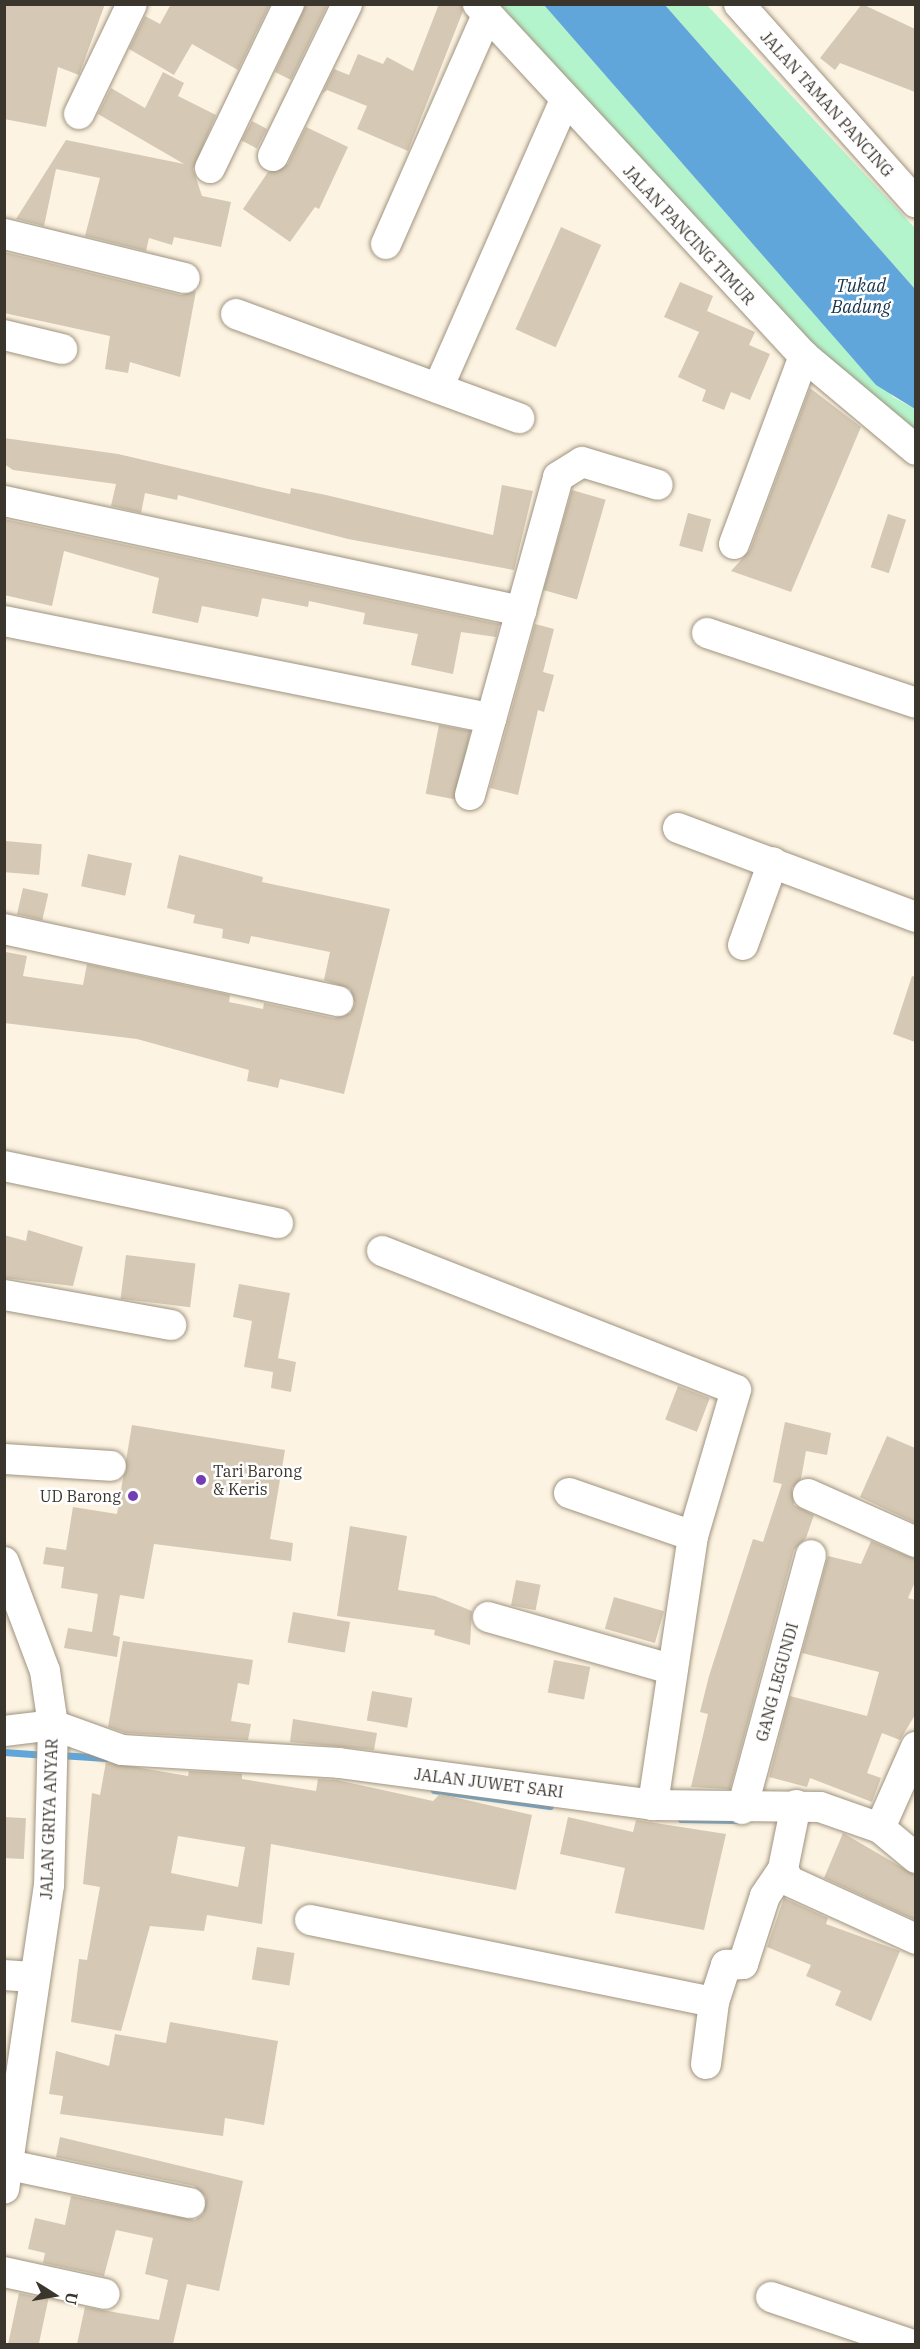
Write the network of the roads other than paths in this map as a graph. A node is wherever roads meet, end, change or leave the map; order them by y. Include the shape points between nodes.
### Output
1 (132, 4) edge
2 (289, 4) edge
3 (347, 4) edge
4 (739, 4) edge
5 (482, 10) edge
6 (564, 102) junction
7 (79, 114) dead end
8 (273, 156) dead end
9 (210, 168) dead end
10 (915, 203) edge
11 (4, 234) edge
12 (386, 244) dead end
13 (185, 279) dead end
14 (236, 314) dead end
15 (4, 335) edge
16 (62, 349) dead end
17 (804, 356) junction
18 (438, 388) junction
19 (519, 418) dead end
20 (915, 450) edge
21 (658, 485) dead end
22 (4, 501) edge
23 (734, 544) dead end
24 (521, 610) junction
25 (4, 621) edge
26 (708, 633) dead end
27 (915, 704) edge
28 (491, 718) junction
29 (470, 795) dead end
30 (678, 828) dead end
31 (773, 862) junction
32 (915, 917) edge
33 (4, 929) edge
34 (743, 945) dead end
35 (338, 1001) dead end
36 (4, 1166) edge
37 (278, 1224) dead end
38 (382, 1251) dead end
39 (4, 1295) edge
40 (171, 1325) dead end
41 (4, 1459) edge
42 (111, 1466) dead end
43 (569, 1493) dead end
44 (808, 1494) dead end
45 (693, 1536) junction
46 (915, 1542) edge
47 (811, 1555) dead end
48 (4, 1562) edge
49 (12, 1606) edge
50 (488, 1617) dead end
51 (671, 1669) junction
52 (52, 1730) junction
53 (4, 1731) edge
54 (915, 1747) edge
55 (654, 1805) junction
56 (796, 1805) junction
57 (742, 1809) junction
58 (880, 1828) junction
59 (915, 1858) edge
60 (783, 1869) junction
61 (310, 1920) dead end
62 (915, 1939) edge
63 (4, 1975) edge
64 (35, 1977) junction
65 (714, 2002) junction
66 (706, 2064) dead end
67 (11, 2097) edge
68 (7, 2177) edge
69 (190, 2203) dead end
70 (4, 2272) edge
71 (105, 2294) dead end
72 (771, 2297) dead end
73 (910, 2344) edge

1 - 7 street
2 - 9 street
3 - 8 street
4 - 10 street, JALAN TAMAN PANCING
5 - 6 street, JALAN PANCING TIMUR
5 - 12 street
6 - 17 street, JALAN PANCING TIMUR
6 - 18 street
11 - 13 street
14 - 18 street
15 - 16 street
17 - 20 street, JALAN PANCING TIMUR
17 - 23 street
18 - 19 street
21 - 24 street via 582,462 565,469 552,492
22 - 24 street
24 - 28 street
25 - 28 street
26 - 27 street
28 - 29 street
30 - 31 street
31 - 32 street
31 - 34 street
33 - 35 street
36 - 37 street
38 - 45 street via 736,1390
39 - 40 street
41 - 42 street
43 - 45 street
44 - 46 street
45 - 51 street
47 - 57 street, GANG LEGUNDI
48 - 49 street, JALAN GRIYA ANYAR
49 - 52 street, JALAN GRIYA ANYAR via 45,1671
50 - 51 street
51 - 55 street
52 - 53 street
52 - 55 street, JALAN JUWET SARI via 122,1750 339,1763
52 - 64 street, JALAN GRIYA ANYAR via 49,1886
54 - 58 street
55 - 57 street, JALAN JUWET SARI
56 - 57 street, JALAN JUWET SARI
56 - 58 street, JALAN JUWET SARI via 846,1814
56 - 60 street
58 - 59 street, JALAN JUWET SARI
60 - 62 street via 789,1881
60 - 65 street via 765,1896 743,1964 726,1965
61 - 65 street
63 - 64 street
64 - 67 street, JALAN GRIYA ANYAR
65 - 66 street
67 - 68 street, JALAN GRIYA ANYAR
68 - 69 street
70 - 71 street
72 - 73 street

